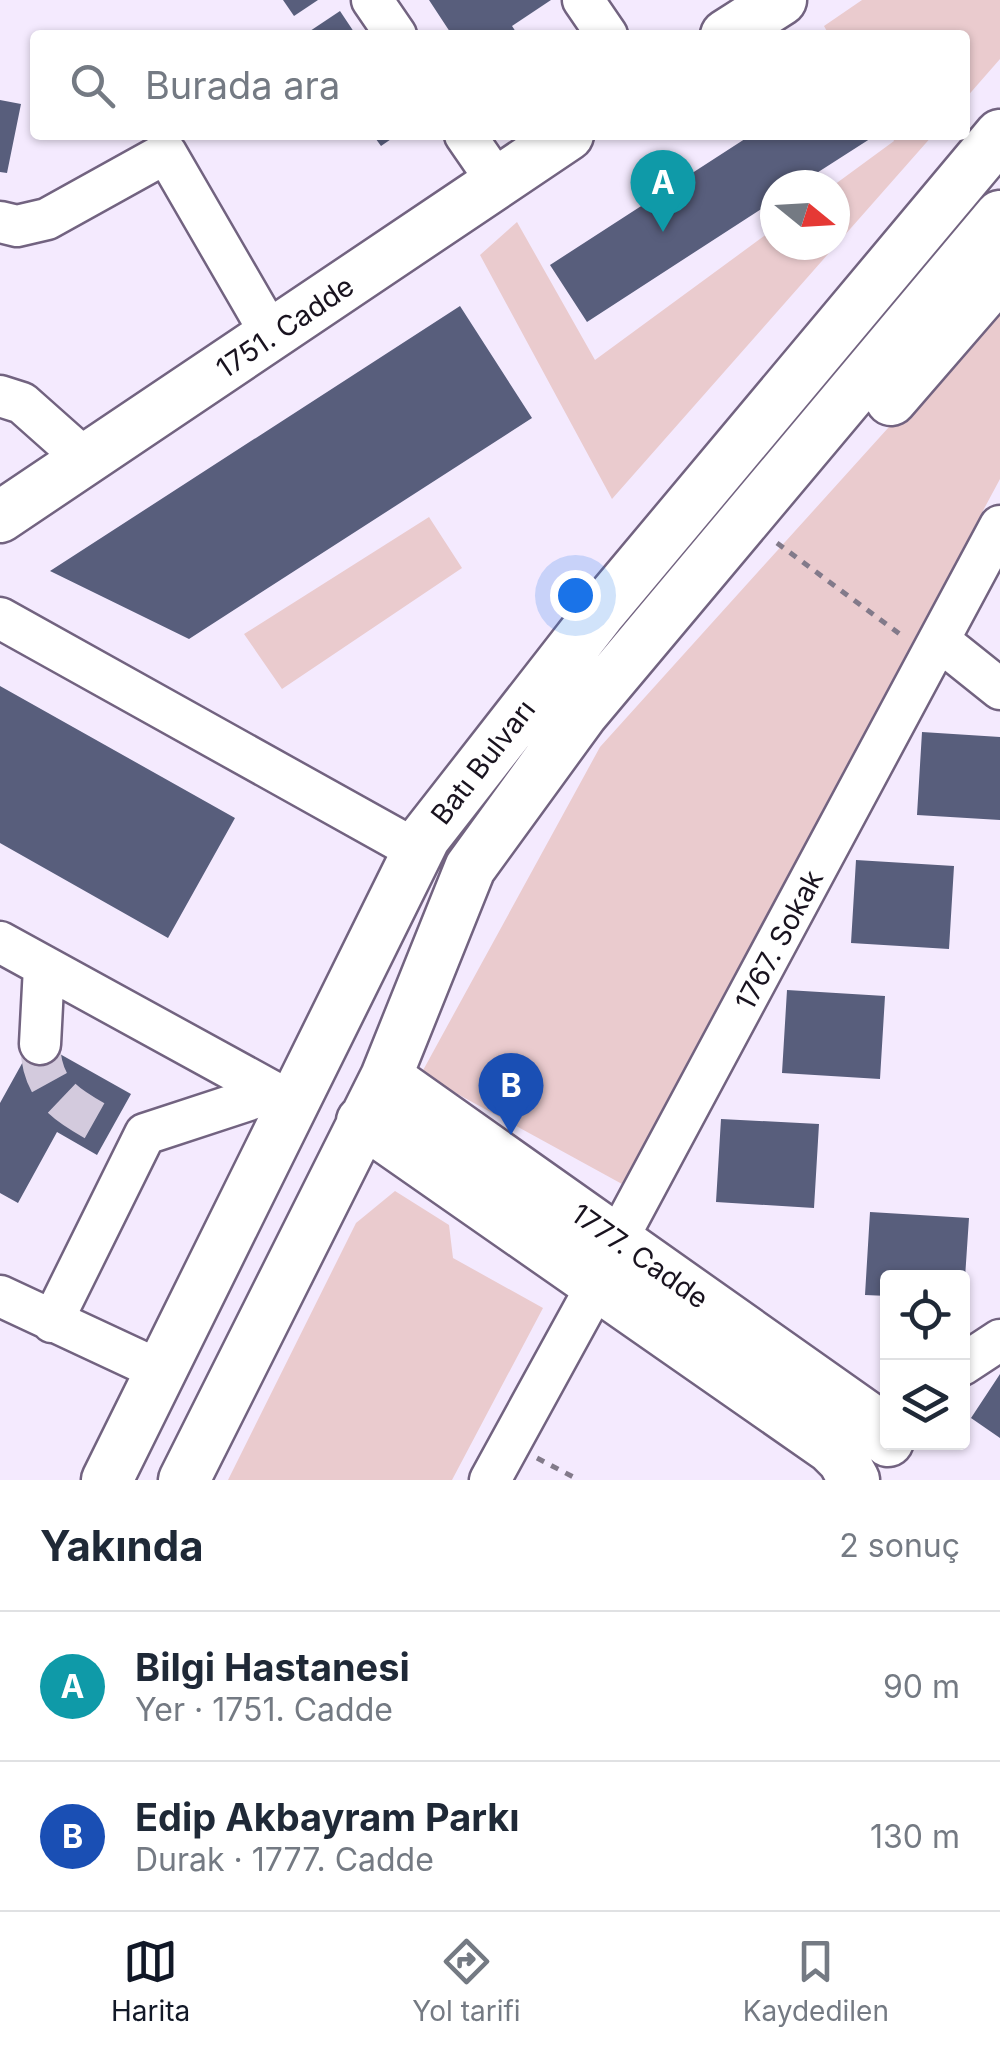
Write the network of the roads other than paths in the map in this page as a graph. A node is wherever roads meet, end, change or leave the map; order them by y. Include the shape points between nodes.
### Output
1 (372, 0) edge
2 (583, 0) edge
3 (781, 0) edge
4 (393, 30) edge
5 (603, 30) edge
6 (734, 30) edge
7 (1000, 95) edge
8 (970, 130) edge
9 (1000, 135) edge
10 (468, 140) edge
11 (560, 140) edge
12 (962, 140) edge
13 (496, 180) junction
14 (1000, 216) edge
15 (0, 222) edge
16 (1000, 274) edge
17 (272, 336) junction
18 (0, 396) edge
19 (86, 459) junction
20 (0, 517) edge
21 (1000, 526) edge
22 (599, 614) junction
23 (0, 618) edge
24 (936, 649) junction
25 (1000, 688) edge
26 (582, 714) junction
27 (418, 851) junction
28 (0, 942) edge
29 (44, 966) junction
30 (40, 1044) tunnel mouth
31 (386, 1077) junction
32 (283, 1098) junction
33 (362, 1121) junction
34 (608, 1262) junction
35 (0, 1296) edge
36 (52, 1322) junction
37 (1000, 1340) edge
38 (968, 1360) edge
39 (160, 1371) junction
40 (880, 1428) edge
41 (893, 1450) edge
42 (107, 1480) edge
43 (184, 1480) edge
44 (490, 1480) edge
45 (854, 1480) edge
46 (907, 1480) edge

1 - 4 street
2 - 5 street
3 - 6 main road
7 - 8 main road
9 - 22 main road, Batı Bulvarı
10 - 13 street
11 - 13 main road, 1751. Cadde
12 - 22 main road via 632,528 605,580
13 - 17 main road, 1751. Cadde
14 - 26 main road, Batı Bulvarı
15 - 17 street via 17,226 47,219 166,154
16 - 26 main road via 648,679
17 - 19 main road, 1751. Cadde
18 - 19 street via 22,403
19 - 20 main road, 1751. Cadde
21 - 24 street, 1767. Sokak
22 - 27 main road, Batı Bulvarı
23 - 27 street
24 - 25 street
24 - 34 street, 1767. Sokak
26 - 31 main road, Batı Bulvarı via 470,868
27 - 32 main road, Batı Bulvarı
28 - 29 street
29 - 30 street
29 - 32 street
31 - 33 main road, Batı Bulvarı
31 - 34 main road, 1777. Cadde
32 - 36 street via 125,1136
32 - 39 main road, Batı Bulvarı
33 - 34 main road, 1777. Cadde
33 - 43 main road, Batı Bulvarı
34 - 40 main road, 1777. Cadde
34 - 44 street, 1767. Sokak
34 - 45 main road, 1777. Cadde via 831,1448
35 - 36 street
36 - 39 street
37 - 38 street
39 - 42 main road, Batı Bulvarı
41 - 46 main road, 1777. Cadde

